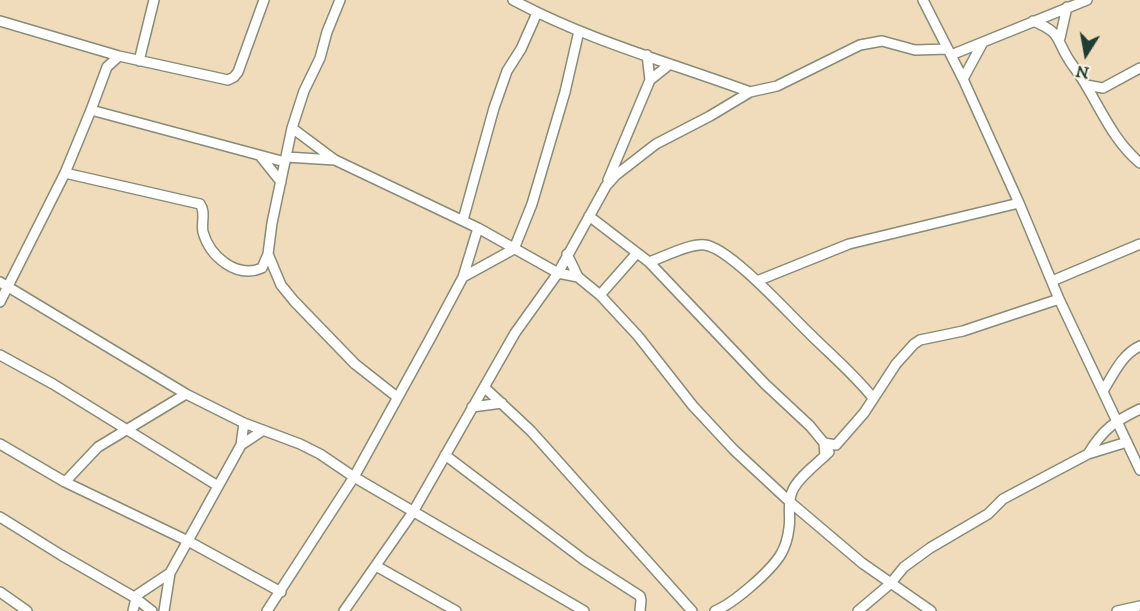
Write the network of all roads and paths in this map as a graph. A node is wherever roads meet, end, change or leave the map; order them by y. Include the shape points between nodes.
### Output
1 (153, 0) edge
2 (264, 0) edge
3 (340, 0) edge
4 (513, 0) edge
5 (923, 0) edge
6 (1087, 0) edge
7 (1067, 7) junction
8 (537, 13) junction
9 (0, 21) edge
10 (1033, 21) junction
11 (938, 29) junction
12 (579, 31) junction
13 (1059, 38) junction
14 (982, 44) junction
15 (930, 49) junction
16 (104, 52) junction
17 (950, 52) junction
18 (119, 56) junction
19 (647, 56) junction
20 (139, 61) junction
21 (670, 64) junction
22 (107, 67) junction
23 (1140, 68) edge
24 (963, 79) junction
25 (650, 80) junction
26 (1086, 85) junction
27 (750, 92) junction
28 (91, 110) junction
29 (292, 128) junction
30 (261, 157) junction
31 (1139, 159) edge
32 (286, 160) junction
33 (335, 160) junction
34 (65, 172) junction
35 (281, 182) junction
36 (606, 186) junction
37 (1019, 203) junction
38 (589, 216) junction
39 (463, 220) junction
40 (478, 228) junction
41 (1140, 244) edge
42 (514, 249) junction
43 (637, 253) junction
44 (268, 254) junction
45 (567, 254) junction
46 (649, 262) junction
47 (558, 273) junction
48 (463, 277) junction
49 (578, 277) junction
50 (757, 281) junction
51 (1052, 281) junction
52 (4, 284) edge
53 (600, 295) junction
54 (1059, 299) junction
55 (0, 302) edge
56 (1140, 346) edge
57 (0, 355) edge
58 (484, 387) junction
59 (1103, 391) junction
60 (186, 394) junction
61 (397, 397) junction
62 (873, 398) junction
63 (502, 403) junction
64 (472, 406) junction
65 (1140, 409) edge
66 (1116, 420) junction
67 (244, 423) junction
68 (126, 429) junction
69 (262, 431) junction
70 (1127, 442) junction
71 (824, 443) junction
72 (0, 444) edge
73 (242, 445) junction
74 (836, 445) junction
75 (1088, 454) junction
76 (445, 455) junction
77 (825, 456) junction
78 (1140, 470) edge
79 (354, 477) junction
80 (65, 482) junction
81 (218, 486) junction
82 (790, 502) junction
83 (413, 512) junction
84 (805, 515) junction
85 (0, 518) edge
86 (790, 526) junction
87 (188, 541) junction
88 (376, 566) junction
89 (170, 573) junction
90 (890, 584) junction
91 (0, 592) edge
92 (280, 592) junction
93 (135, 597) junction
94 (1140, 606) edge
95 (27, 611) edge
96 (132, 611) edge
97 (152, 611) edge
98 (164, 611) edge
99 (267, 611) edge
100 (344, 611) edge
101 (456, 611) edge
102 (584, 611) edge
103 (640, 611) edge
104 (692, 611) edge
105 (715, 611) edge
106 (858, 611) edge
107 (931, 611) edge
108 (1117, 611) edge

1 - 20 street
2 - 20 street via 234,77 228,80
3 - 29 street
4 - 8 street
5 - 11 street
6 - 7 street
7 - 10 street
7 - 13 street
8 - 12 street
8 - 39 street via 507,71
9 - 16 street
10 - 13 street
10 - 14 street
11 - 15 street
11 - 17 street
12 - 19 street
12 - 42 street via 532,204
13 - 26 street
14 - 17 street
14 - 24 street
15 - 17 street
15 - 27 street via 915,50 874,41 777,86
16 - 18 street
16 - 22 street
17 - 24 street
18 - 20 street
18 - 22 street
19 - 21 street
19 - 25 street
21 - 25 street
21 - 27 street
22 - 28 street
23 - 26 street via 1103,88
24 - 37 street
25 - 36 street
26 - 31 street via 1113,134
27 - 36 street via 656,144
28 - 30 street
28 - 34 street
29 - 32 street
29 - 33 street
30 - 32 street
30 - 35 street
32 - 33 street
32 - 35 street
33 - 39 street
34 - 44 street via 200,204 204,236 218,257 233,268 247,272 262,268
34 - 52 street
35 - 44 street
36 - 38 street
37 - 50 street via 849,244
37 - 51 street
38 - 43 street
38 - 45 street
39 - 40 street
40 - 42 street
40 - 48 street
41 - 51 street
42 - 47 street
42 - 48 street
43 - 46 street
43 - 53 street
44 - 61 street via 281,285 294,301 355,364
45 - 47 street
45 - 49 street
46 - 50 street via 703,244 723,253
46 - 71 street
47 - 49 street
47 - 58 street via 515,333
48 - 61 street
49 - 53 street
50 - 62 street
51 - 54 street
52 - 55 street
52 - 60 street
53 - 82 street via 693,406
54 - 59 street
54 - 62 street via 963,331 920,340 896,364
56 - 59 street via 1125,357
57 - 68 street
58 - 63 street
58 - 64 street
59 - 66 street
60 - 67 street
60 - 68 street
61 - 79 street
62 - 74 street
63 - 64 street
63 - 104 street
64 - 76 street
65 - 66 street
66 - 70 street
66 - 75 street
67 - 69 street
67 - 73 street
68 - 80 street via 98,447
68 - 81 street
69 - 73 street
69 - 79 street via 320,454
70 - 75 street
70 - 78 street
71 - 74 street
71 - 77 street
72 - 80 street
73 - 81 street
74 - 77 street
75 - 90 street via 1004,499 988,514 904,567
76 - 83 street
76 - 103 street via 584,560 640,596
77 - 82 street via 798,481
79 - 83 street
79 - 92 street
80 - 87 street
81 - 87 street
82 - 84 street
82 - 86 street
83 - 88 street
83 - 102 street
84 - 86 street
84 - 90 street
85 - 93 street
86 - 105 street via 784,549 775,562 735,599
87 - 89 street
87 - 92 street
88 - 100 street
88 - 101 street
89 - 93 street
89 - 98 street
90 - 106 street
90 - 107 street
91 - 95 street
92 - 99 street
93 - 96 street
93 - 97 street
94 - 108 street

